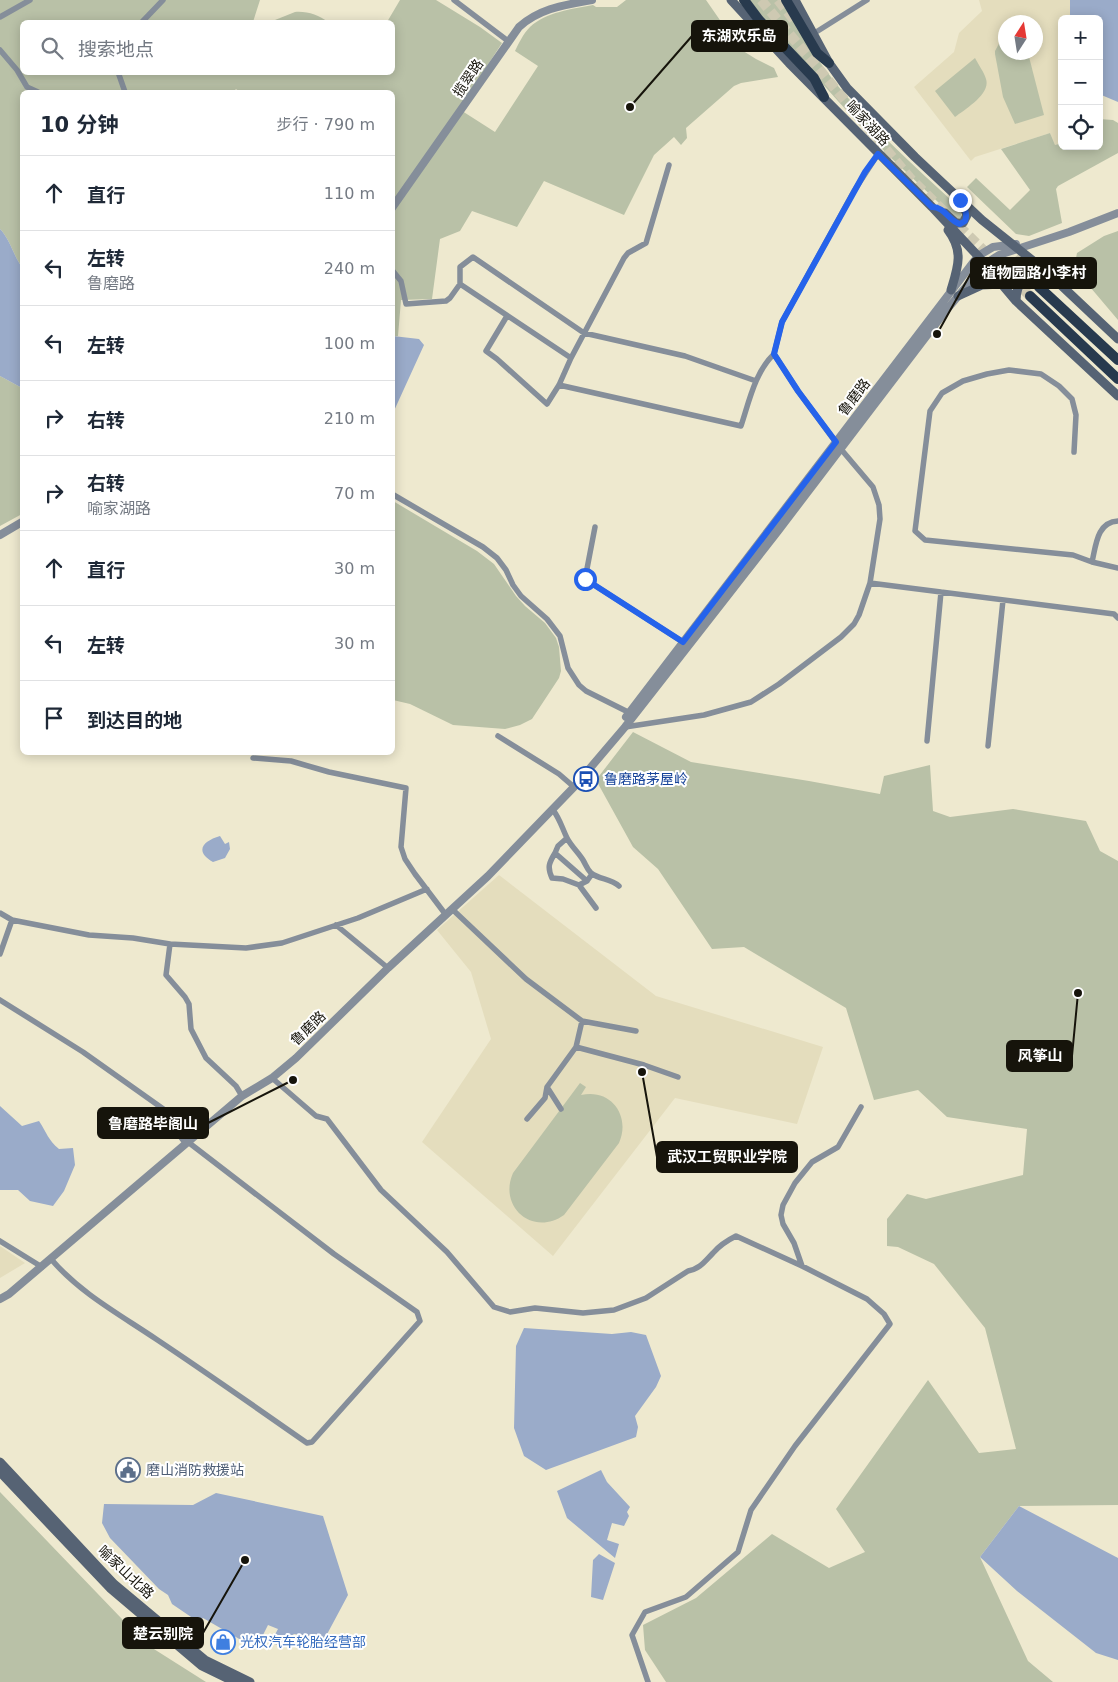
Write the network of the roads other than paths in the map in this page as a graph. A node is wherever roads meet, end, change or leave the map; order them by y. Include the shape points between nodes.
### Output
1 (30, 0) edge
2 (163, 0) edge
3 (454, 0) edge
4 (592, 0) edge
5 (731, 0) edge
6 (744, 0) edge
7 (786, 0) edge
8 (794, 0) edge
9 (867, 0) edge
10 (0, 16) edge
11 (144, 20) edge
12 (813, 34) junction
13 (508, 41) junction
14 (0, 50) edge
15 (829, 63) junction
16 (20, 75) edge
17 (20, 75) edge
18 (119, 75) edge
19 (34, 90) edge
20 (124, 90) edge
21 (824, 97) junction
22 (878, 154) junction
23 (669, 165) dead end
24 (960, 200) junction
25 (395, 204) edge
26 (932, 207) junction
27 (1118, 213) edge
28 (1015, 247) junction
29 (978, 256) junction
30 (985, 264) junction
31 (1047, 272) junction
32 (395, 274) edge
33 (460, 284) junction
34 (1002, 284) junction
35 (1040, 287) tunnel mouth
36 (955, 293) junction
37 (1030, 296) tunnel mouth
38 (1016, 301) junction
39 (507, 316) junction
40 (584, 333) junction
41 (1118, 339) edge
42 (774, 354) junction
43 (571, 358) junction
44 (1118, 360) edge
45 (1118, 379) edge
46 (756, 382) junction
47 (559, 385) junction
48 (1118, 396) edge
49 (838, 445) junction
50 (1074, 452) dead end
51 (395, 496) edge
52 (1118, 520) edge
53 (20, 523) edge
54 (595, 526) dead end
55 (0, 535) edge
56 (1092, 562) junction
57 (1118, 568) edge
58 (870, 583) junction
59 (941, 592) junction
60 (1003, 600) junction
61 (1118, 618) edge
62 (686, 644) junction
63 (631, 714) junction
64 (625, 727) junction
65 (498, 736) dead end
66 (927, 741) dead end
67 (608, 746) junction
68 (988, 746) dead end
69 (253, 758) dead end
70 (574, 787) junction
71 (553, 810) junction
72 (568, 838) junction
73 (555, 853) junction
74 (592, 874) junction
75 (587, 881) junction
76 (579, 885) junction
77 (619, 886) dead end
78 (427, 889) junction
79 (596, 908) dead end
80 (449, 912) junction
81 (0, 913) edge
82 (12, 920) junction
83 (336, 925) junction
84 (170, 944) junction
85 (0, 954) edge
86 (388, 968) junction
87 (0, 1000) edge
88 (582, 1021) junction
89 (636, 1031) dead end
90 (576, 1047) junction
91 (272, 1078) junction
92 (678, 1078) dead end
93 (547, 1087) junction
94 (242, 1096) junction
95 (861, 1107) dead end
96 (561, 1109) dead end
97 (527, 1119) dead end
98 (187, 1143) junction
99 (0, 1241) edge
100 (51, 1259) junction
101 (42, 1266) junction
102 (802, 1266) junction
103 (0, 1299) edge
104 (0, 1462) edge
105 (0, 1472) edge
106 (235, 1682) edge
107 (250, 1682) edge
108 (648, 1682) edge

1 - 10 street
2 - 11 street
3 - 13 street
4 - 13 street, 揽翠路 via 554,7 537,14 519,27
5 - 21 main road, 喻家湖路
6 - 21 highway via 814,78
7 - 15 highway via 817,53
8 - 12 main road, 喻家湖路
9 - 12 street
12 - 15 main road, 喻家湖路
13 - 25 street, 揽翠路
14 - 17 street
15 - 24 main road, 喻家湖路 via 847,88
16 - 19 street
18 - 20 street
21 - 22 main road, 喻家湖路
22 - 26 main road, 喻家湖路
22 - 42 street via 782,322
23 - 40 street via 646,244 624,258
24 - 26 main road via 966,215 960,224 939,207
24 - 28 main road, 喻家湖路
26 - 29 main road, 喻家湖路
26 - 36 main road via 932,213 946,228 959,252
27 - 28 street
28 - 29 street, 鲁磨路 via 993,248
28 - 30 street
28 - 31 main road, 喻家湖路
29 - 30 main road, 喻家湖路
29 - 36 street, 鲁磨路
30 - 34 main road, 喻家湖路
30 - 36 street, 鲁磨路
31 - 38 main road via 1034,271 1024,278 1017,288
31 - 41 main road, 喻家湖路
32 - 33 street via 403,286 406,304 446,301
33 - 39 street
33 - 40 street via 460,268 474,257
34 - 36 main road via 982,285
34 - 38 main road, 喻家湖路
35 - 44 highway
36 - 49 street, 鲁磨路
37 - 45 highway
38 - 48 main road, 喻家湖路
39 - 43 street
39 - 47 street via 486,351 547,404
40 - 43 street
40 - 46 street via 685,356
42 - 46 street
42 - 49 street
43 - 47 street
46 - 47 street via 741,426
49 - 58 street via 873,487 879,505 880,519
49 - 62 street, 鲁磨路
50 - 56 street via 1076,415 1072,400 1042,374 1009,370 963,381 942,393 930,411 915,531 925,540 1074,555
51 - 63 street via 497,558 521,596 548,619 560,636 568,668 579,685
52 - 56 street via 1110,521 1101,529
53 - 55 street
54 - 62 street via 585,579
56 - 57 street
58 - 59 street
58 - 64 street via 854,624 841,637 751,702 704,715
59 - 60 street
59 - 66 street
60 - 61 street via 1114,614
60 - 68 street
62 - 63 street, 鲁磨路
63 - 64 street, 鲁磨路
63 - 67 street, 鲁磨路
64 - 67 street, 鲁磨路
65 - 70 street
67 - 70 street, 鲁磨路
69 - 78 street via 291,761 406,788 400,843 405,859
70 - 71 street, 鲁磨路
71 - 72 street
71 - 80 street, 鲁磨路
72 - 73 street
72 - 74 street
73 - 75 street
73 - 76 street via 548,864 552,878
74 - 75 street
74 - 77 street via 612,880
75 - 76 street
76 - 79 street
78 - 80 street
78 - 83 street
80 - 86 street, 鲁磨路
80 - 88 street via 526,979
81 - 82 street
82 - 84 street via 88,935
82 - 85 street
83 - 84 street via 282,943 246,948
83 - 86 street
84 - 94 street via 166,975 189,1004 191,1028 206,1058 236,1086
86 - 91 street, 鲁磨路
87 - 98 street via 83,1052 169,1113 177,1132
88 - 89 street
88 - 90 street
90 - 92 street via 644,1065
90 - 93 street
91 - 94 street, 鲁磨路
91 - 102 street via 316,1116 327,1119 381,1190 447,1252 490,1303 501,1310 510,1312 535,1308 583,1313 630,1305 694,1270 736,1236
93 - 96 street
93 - 97 street via 545,1098
94 - 98 street, 鲁磨路
95 - 102 street via 838,1147 812,1162 783,1204 783,1224
98 - 100 street, 鲁磨路
98 - 100 street via 417,1312 420,1320 312,1442 307,1443 104,1305 65,1276
99 - 101 street
100 - 101 street, 鲁磨路
101 - 103 street, 鲁磨路
102 - 108 street via 866,1299 884,1314 890,1324 795,1446 751,1510 738,1552 686,1597 645,1612 632,1635
104 - 107 main road, 喻家山北路 via 114,1584 205,1660
105 - 106 main road, 喻家山北路 via 110,1588 202,1666

